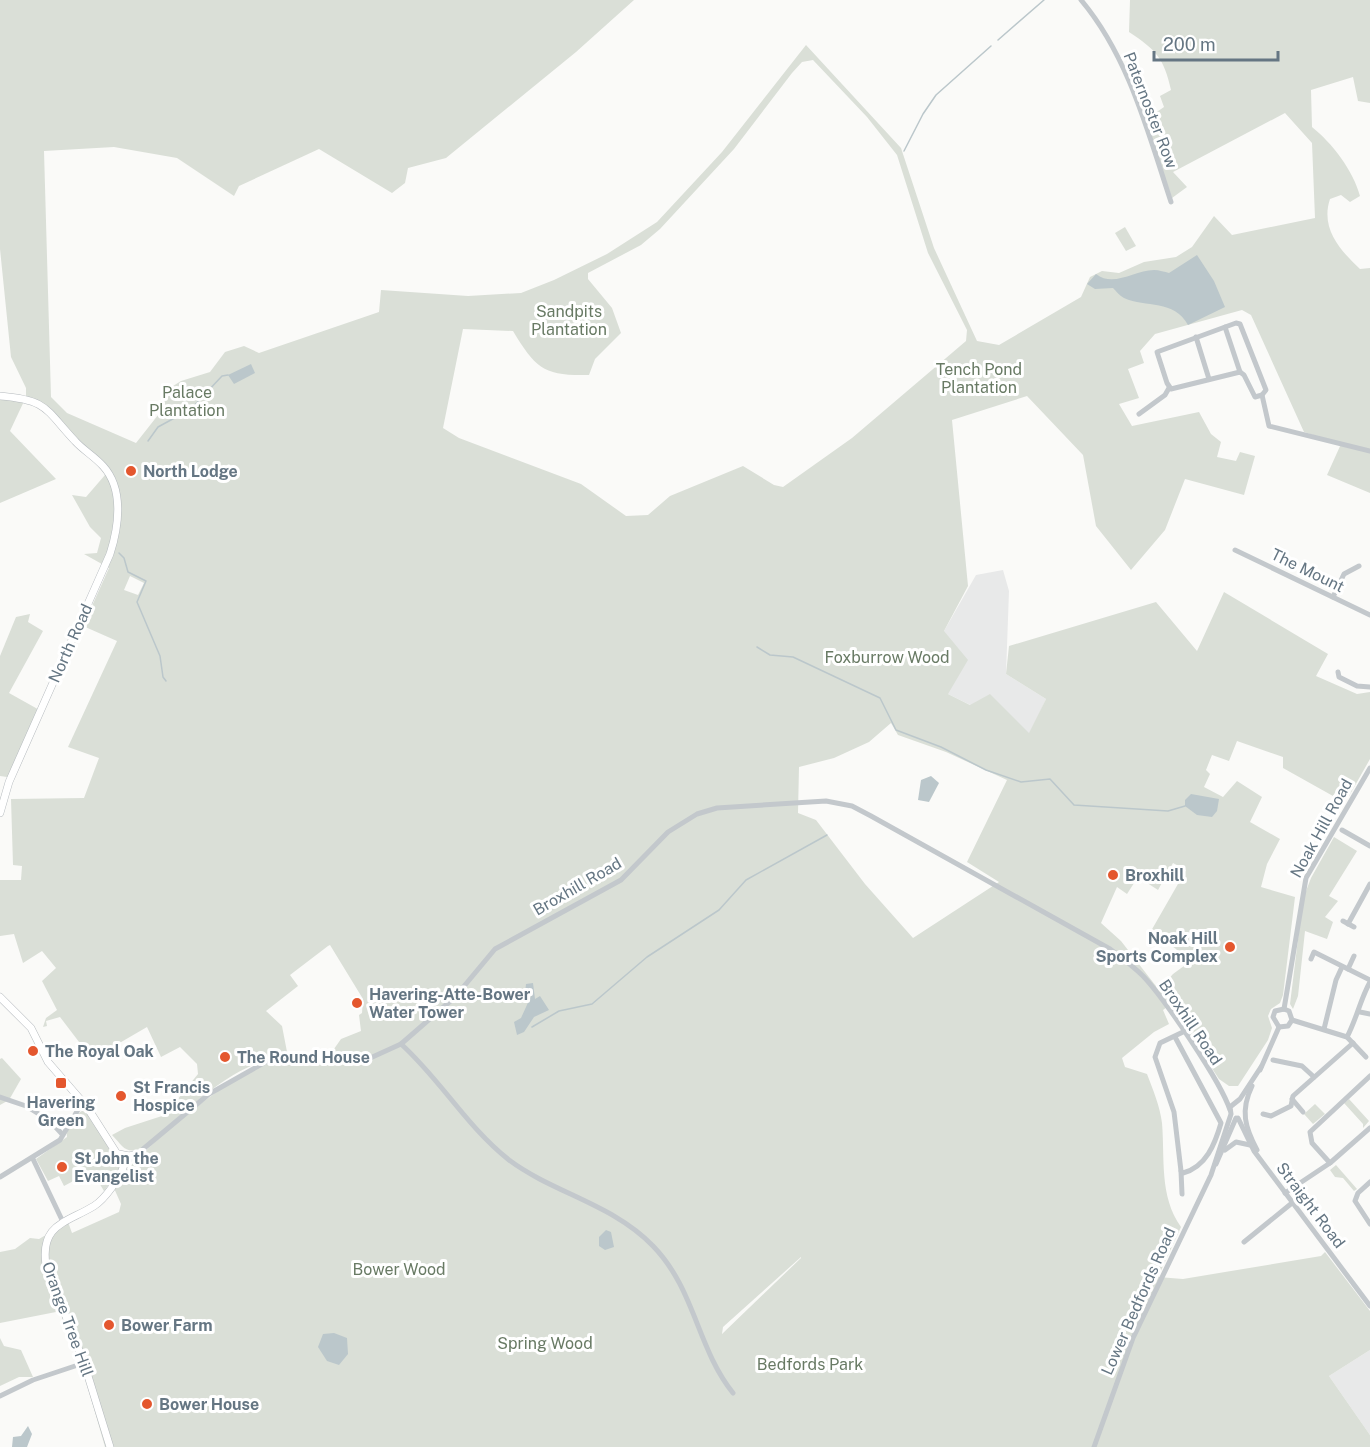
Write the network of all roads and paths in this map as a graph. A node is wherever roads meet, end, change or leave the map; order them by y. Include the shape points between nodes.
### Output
1 (1081, 0) edge
2 (1171, 202) dead end
3 (1225, 327) junction
4 (1196, 337) junction
5 (1240, 372) junction
6 (1209, 379) junction
7 (1169, 388) junction
8 (1262, 395) junction
9 (0, 396) edge
10 (1139, 414) dead end
11 (1370, 452) edge
12 (1234, 550) dead end
13 (1359, 566) dead end
14 (1333, 597) junction
15 (1370, 615) edge
16 (1338, 672) dead end
17 (1370, 687) edge
18 (1370, 768) edge
19 (0, 813) edge
20 (1342, 830) dead end
21 (1370, 846) edge
22 (1370, 884) edge
23 (1368, 893) edge
24 (1348, 924) dead end
25 (1317, 945) dead end
26 (1314, 952) junction
27 (1354, 956) dead end
28 (1311, 959) dead end
29 (1345, 968) junction
30 (1370, 981) edge
31 (0, 997) edge
32 (1284, 1009) junction
33 (1360, 1012) junction
34 (1370, 1014) edge
35 (1292, 1020) junction
36 (1279, 1027) junction
37 (1324, 1029) junction
38 (1183, 1032) junction
39 (1347, 1036) junction
40 (1175, 1037) junction
41 (1353, 1043) junction
42 (401, 1044) junction
43 (1366, 1057) dead end
44 (1273, 1060) dead end
45 (1261, 1067) junction
46 (1370, 1076) edge
47 (1314, 1077) junction
48 (1217, 1085) junction
49 (0, 1097) edge
50 (1292, 1099) junction
51 (1236, 1103) junction
52 (87, 1107) junction
53 (1245, 1107) junction
54 (1303, 1112) dead end
55 (1244, 1114) junction
56 (1263, 1114) dead end
57 (1234, 1115) junction
58 (1370, 1128) edge
59 (62, 1134) junction
60 (1250, 1145) junction
61 (1224, 1150) junction
62 (119, 1154) junction
63 (138, 1154) junction
64 (1260, 1157) junction
65 (33, 1159) junction
66 (1330, 1163) junction
67 (124, 1165) junction
68 (1213, 1168) junction
69 (1181, 1171) junction
70 (0, 1178) edge
71 (1370, 1182) edge
72 (1285, 1193) junction
73 (1182, 1194) dead end
74 (1292, 1203) junction
75 (63, 1222) junction
76 (1370, 1224) edge
77 (1244, 1242) dead end
78 (1370, 1306) edge
79 (84, 1363) junction
80 (733, 1393) dead end
81 (0, 1395) edge
82 (110, 1447) edge
83 (1094, 1447) edge

1 - 2 street, Paternoster Row via 1120,62
3 - 4 street
3 - 5 street
3 - 8 street via 1240,324 1266,390
4 - 6 street
4 - 7 street via 1157,352
5 - 6 street
5 - 8 street via 1255,397
6 - 7 street
7 - 10 street
8 - 11 street via 1269,426
9 - 19 main road, North Road via 23,398 42,405 57,417 76,443 106,470 117,497 115,539 9,782
12 - 14 street, The Mount
13 - 14 street via 1344,574
14 - 15 street, The Mount
16 - 17 street via 1347,682
18 - 32 street, Noak Hill Road via 1306,878
20 - 21 street
22 - 23 street
23 - 24 street
25 - 26 street
26 - 28 street
26 - 29 street
27 - 29 street
29 - 30 street
29 - 37 street via 1336,980
30 - 33 street
31 - 52 main road via 31,1028 48,1062
32 - 35 street
32 - 36 street, Noak Hill Road via 1275,1011 1273,1017
33 - 34 street
33 - 39 street
35 - 36 street via 1288,1026
35 - 37 street
36 - 45 street, Noak Hill Road
37 - 39 street
38 - 40 street
38 - 42 street, Broxhill Road via 1144,977 1110,950 861,811 826,801 717,808 683,822 621,880 496,948 455,997
38 - 48 street, Broxhill Road
39 - 41 street
40 - 69 street via 1160,1043 1155,1058 1174,1112
40 - 69 street via 1221,1123 1206,1159 1189,1171
41 - 43 street
41 - 47 street
42 - 63 street, Broxhill Road via 368,1059 267,1061 209,1094
42 - 80 street via 478,1132 510,1160 602,1209 653,1246 672,1268 709,1353
44 - 47 street via 1305,1068
45 - 51 street, Noak Hill Road
45 - 53 street, Noak Hill Road
46 - 66 street via 1310,1132 1312,1143
47 - 50 street
48 - 51 street, Broxhill Road
48 - 57 street, Broxhill Road
49 - 59 street via 26,1106
50 - 54 street
50 - 56 street via 1290,1106 1271,1120
51 - 53 street
51 - 57 street, Noak Hill Road
52 - 59 street via 79,1108
52 - 62 main road
53 - 55 street, Noak Hill Road
55 - 57 street
55 - 64 street, Noak Hill Road
57 - 60 street, Straight Road
57 - 61 street, Lower Bedfords Road
57 - 68 street, Lower Bedfords Road
58 - 66 street
59 - 65 street via 60,1140
60 - 61 street via 1236,1142
60 - 64 street, Straight Road
61 - 68 street, Lower Bedfords Road
62 - 63 main road
62 - 67 main road
63 - 67 street, Broxhill Road
64 - 72 street, Straight Road
65 - 70 street
65 - 75 street
66 - 72 street
67 - 75 main road, Orange Tree Hill via 96,1205
68 - 83 street, Lower Bedfords Road via 1133,1338
69 - 73 street
71 - 76 street via 1355,1201
72 - 74 street, Straight Road
74 - 77 street
74 - 78 street, Straight Road
75 - 79 main road, Orange Tree Hill via 48,1239 44,1251 46,1265
79 - 81 street
79 - 82 main road, Orange Tree Hill

